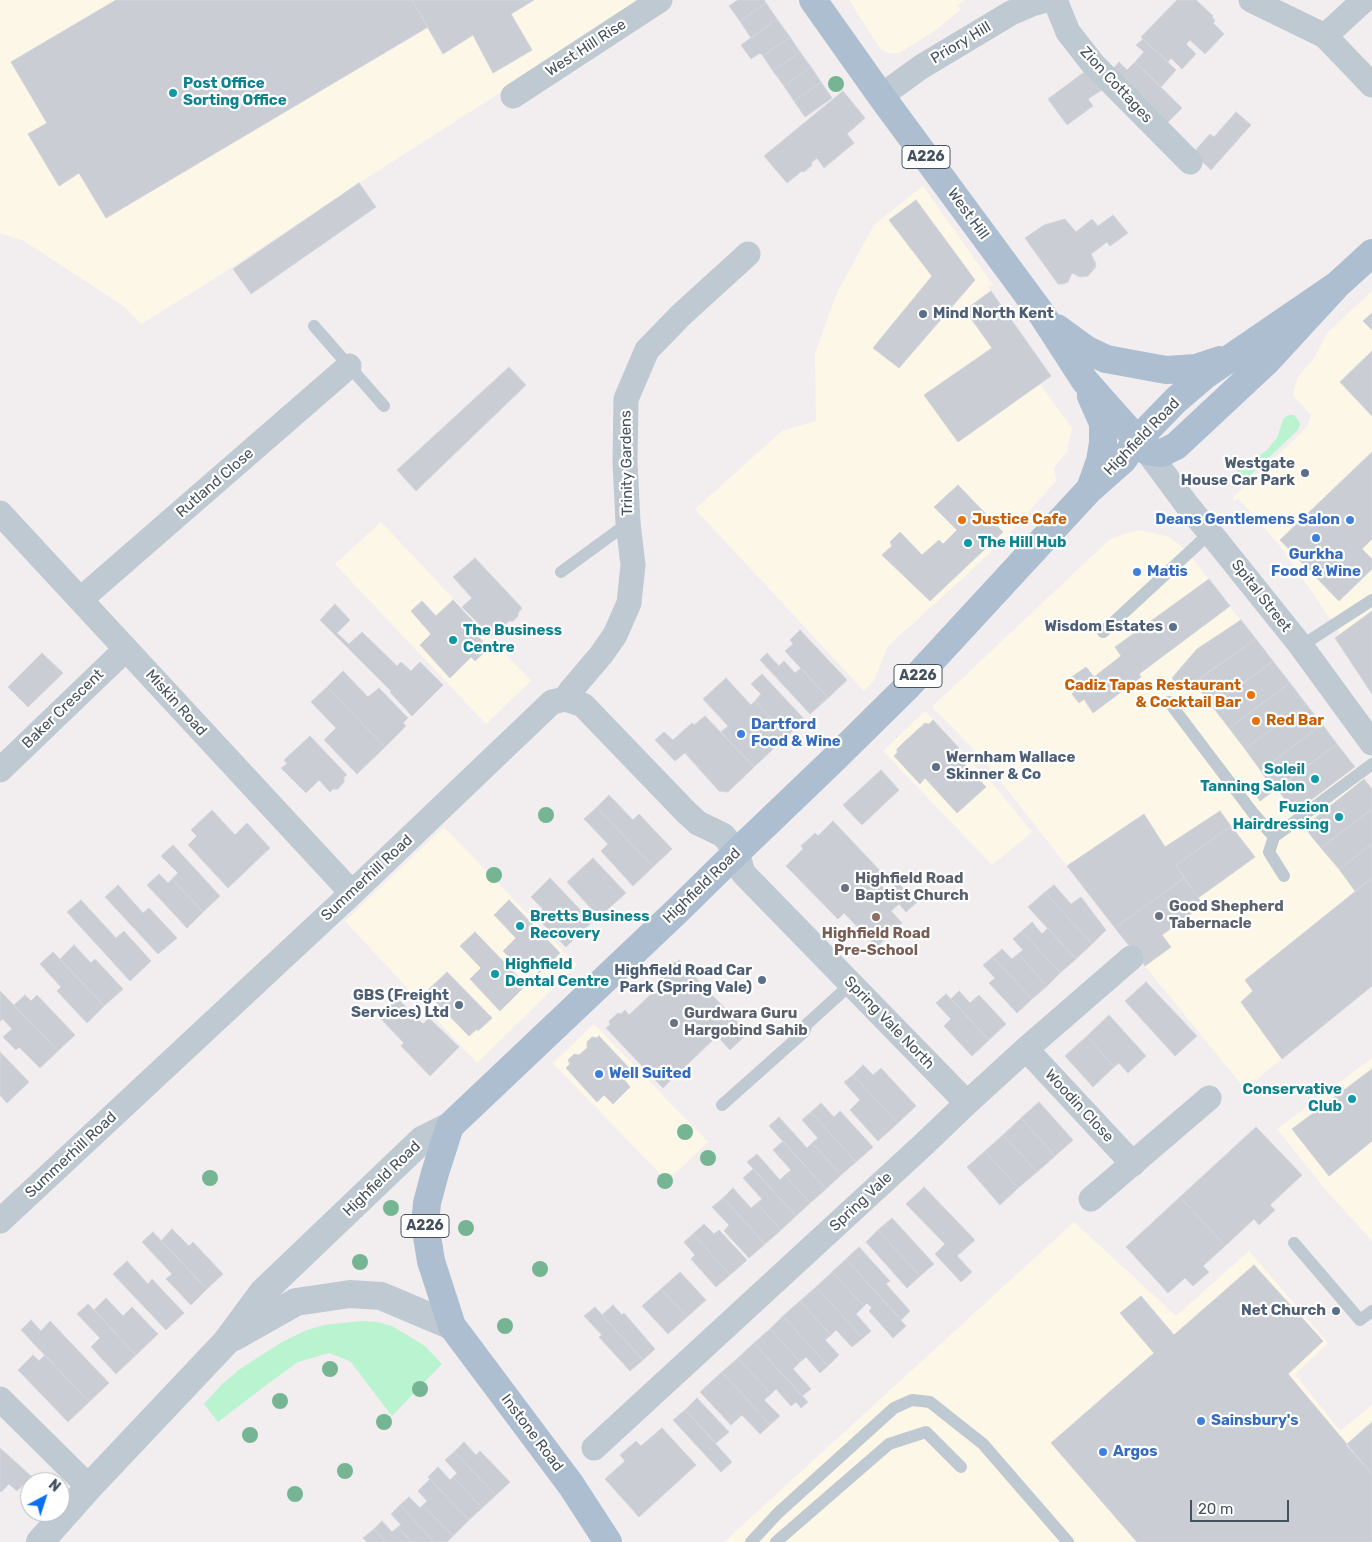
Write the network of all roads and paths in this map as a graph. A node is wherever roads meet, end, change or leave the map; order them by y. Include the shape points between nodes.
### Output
1 (660, 0) edge
2 (813, 0) edge
3 (1047, 0) edge
4 (1054, 0) edge
5 (1251, 0) edge
6 (1364, 0) edge
7 (1007, 6) edge
8 (1325, 36) junction
9 (1372, 85) edge
10 (512, 96) dead end
11 (882, 96) junction
12 (1190, 162) dead end
13 (1372, 253) edge
14 (748, 254) dead end
15 (1337, 285) junction
16 (1041, 313) junction
17 (314, 326) dead end
18 (1235, 355) junction
19 (349, 366) junction
20 (1085, 381) junction
21 (384, 406) dead end
22 (1142, 446) junction
23 (1089, 490) junction
24 (0, 513) edge
25 (628, 523) junction
26 (1210, 533) junction
27 (561, 572) dead end
28 (81, 599) junction
29 (1372, 600) edge
30 (1103, 632) dead end
31 (1301, 646) junction
32 (126, 649) junction
33 (565, 699) junction
34 (1170, 702) dead end
35 (1370, 738) edge
36 (1372, 764) edge
37 (0, 770) edge
38 (1274, 837) junction
39 (737, 852) junction
40 (1284, 876) dead end
41 (352, 893) junction
42 (1131, 958) dead end
43 (851, 984) junction
44 (1026, 1048) junction
45 (1209, 1098) dead end
46 (967, 1102) junction
47 (722, 1105) dead end
48 (450, 1126) junction
49 (1132, 1164) junction
50 (1092, 1199) dead end
51 (0, 1221) edge
52 (1294, 1243) dead end
53 (1372, 1311) edge
54 (452, 1326) junction
55 (226, 1342) junction
56 (0, 1399) edge
57 (594, 1448) dead end
58 (961, 1467) dead end
59 (89, 1486) junction
60 (40, 1542) edge
61 (608, 1542) edge
62 (751, 1542) edge
63 (776, 1542) edge
64 (1068, 1542) edge

1 - 10 street, West Hill Rise
2 - 11 main road, West Hill / A226
3 - 7 street, Priory Hill
4 - 12 street, Zion Cottages via 1068,32 1093,64
5 - 8 street
6 - 8 street
7 - 11 street, Priory Hill
8 - 9 street
11 - 16 main road, West Hill / A226
13 - 15 main road, Highfield Road
14 - 25 street, Trinity Gardens via 646,350 626,399
15 - 18 main road, Highfield Road
15 - 22 main road, Highfield Road via 1267,361 1176,446 1162,453
16 - 18 main road, Highfield Road / A226 via 1087,350 1106,359 1166,370 1196,368
16 - 20 main road, West Hill / A226
17 - 19 lane
18 - 22 main road, Highfield Road / A226 via 1183,394
19 - 21 lane
19 - 28 street, Rutland Close
20 - 22 main road, A226
20 - 23 main road, A226 via 1102,423 1104,443
22 - 23 main road, Highfield Road / A226
22 - 26 street, Spital Street
23 - 39 main road, Highfield Road / A226 via 908,686
24 - 28 street, Miskin Road
25 - 27 lane
25 - 33 street, Trinity Gardens via 633,565 628,603 615,635
26 - 30 lane
26 - 31 street, Spital Street
28 - 32 street, Miskin Road
29 - 31 lane
31 - 35 street, Spital Street
32 - 37 street, Baker Crescent
32 - 41 street, Miskin Road
33 - 39 street via 583,705 686,812 698,823 723,835
33 - 41 street, Summerhill Road via 552,702
34 - 38 lane
36 - 38 lane
38 - 40 lane via 1269,852
39 - 43 street, Spring Vale North via 743,873
39 - 48 main road, Highfield Road / A226
41 - 51 street, Summerhill Road
42 - 44 street, Spring Vale
43 - 46 street, Spring Vale North
43 - 47 lane via 807,1024 804,1032
44 - 46 street, Spring Vale
44 - 49 street, Woodin Close
45 - 49 street
46 - 57 street, Spring Vale
48 - 54 main road, Instone Road / A226 via 434,1173 425,1224 431,1262
48 - 55 street, Highfield Road via 422,1140 263,1292
49 - 50 street
52 - 53 lane via 1360,1320
54 - 55 street via 381,1296 350,1294 296,1302
54 - 61 main road, Instone Road / A226 via 571,1485
55 - 59 street, Highfield Road
56 - 59 street
58 - 63 lane via 926,1432 889,1444
59 - 60 street, Highfield Road
62 - 64 lane via 778,1513 894,1408 912,1400 930,1402 983,1444

